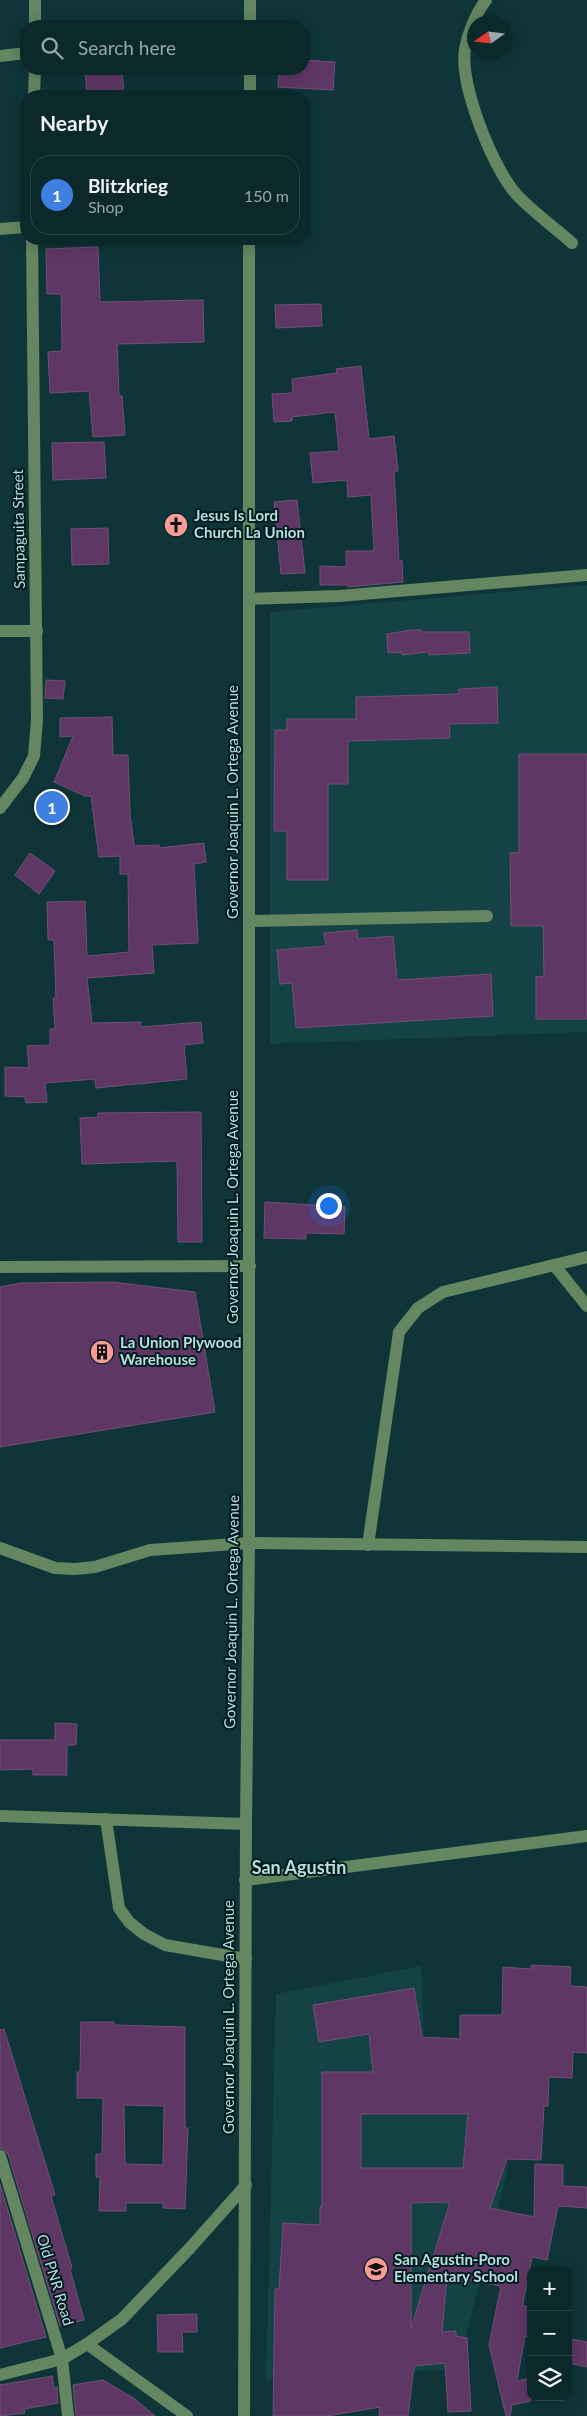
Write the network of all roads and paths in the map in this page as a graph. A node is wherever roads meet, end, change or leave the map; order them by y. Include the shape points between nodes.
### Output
1 (35, 0) edge
2 (250, 0) edge
3 (486, 0) edge
4 (35, 20) edge
5 (250, 20) edge
6 (20, 54) edge
7 (0, 56) edge
8 (35, 75) edge
9 (250, 75) edge
10 (34, 90) edge
11 (250, 90) edge
12 (20, 228) edge
13 (0, 230) edge
14 (572, 243) dead end
15 (32, 245) edge
16 (249, 245) edge
17 (587, 575) edge
18 (249, 599) junction
19 (37, 631) junction
20 (0, 632) edge
21 (0, 808) edge
22 (487, 916) dead end
23 (249, 921) junction
24 (587, 1256) edge
25 (554, 1265) junction
26 (250, 1266) junction
27 (0, 1267) edge
28 (587, 1306) edge
29 (249, 1543) junction
30 (368, 1544) junction
31 (587, 1547) edge
32 (0, 1548) edge
33 (0, 1816) edge
34 (106, 1819) junction
35 (246, 1824) junction
36 (587, 1836) edge
37 (246, 1880) junction
38 (246, 1959) junction
39 (0, 2156) edge
40 (246, 2184) junction
41 (87, 2344) junction
42 (62, 2359) junction
43 (0, 2375) edge
44 (68, 2416) edge
45 (187, 2416) edge
46 (244, 2416) edge

1 - 4 street
2 - 5 street
3 - 14 street via 465,50 465,76 474,109 498,170 517,194
6 - 7 street
8 - 10 street
9 - 11 street
12 - 13 street
15 - 19 street, Sampaguita Street
16 - 18 street, Governor Joaquin L. Ortega Avenue
17 - 18 street via 338,596
18 - 23 street, Governor Joaquin L. Ortega Avenue
19 - 20 street
19 - 21 street, Sampaguita Street via 34,756 23,778
22 - 23 street
23 - 26 street, Governor Joaquin L. Ortega Avenue
24 - 25 street
25 - 28 street
25 - 30 street via 443,1292 418,1308 399,1332
26 - 27 street
26 - 29 street, Governor Joaquin L. Ortega Avenue
29 - 30 street
29 - 32 street via 150,1550 95,1567 74,1569 55,1568
29 - 35 street, Governor Joaquin L. Ortega Avenue
30 - 31 street
33 - 34 street
34 - 35 street
34 - 38 street via 119,1908 129,1922 164,1945
35 - 37 street, Governor Joaquin L. Ortega Avenue
36 - 37 street
37 - 38 street, Governor Joaquin L. Ortega Avenue
38 - 40 street, Governor Joaquin L. Ortega Avenue
39 - 42 street, Old PNR Road
40 - 41 street via 122,2319
40 - 46 street, Governor Joaquin L. Ortega Avenue
41 - 42 street
41 - 45 street
42 - 43 street
42 - 44 street, Old PNR Road

